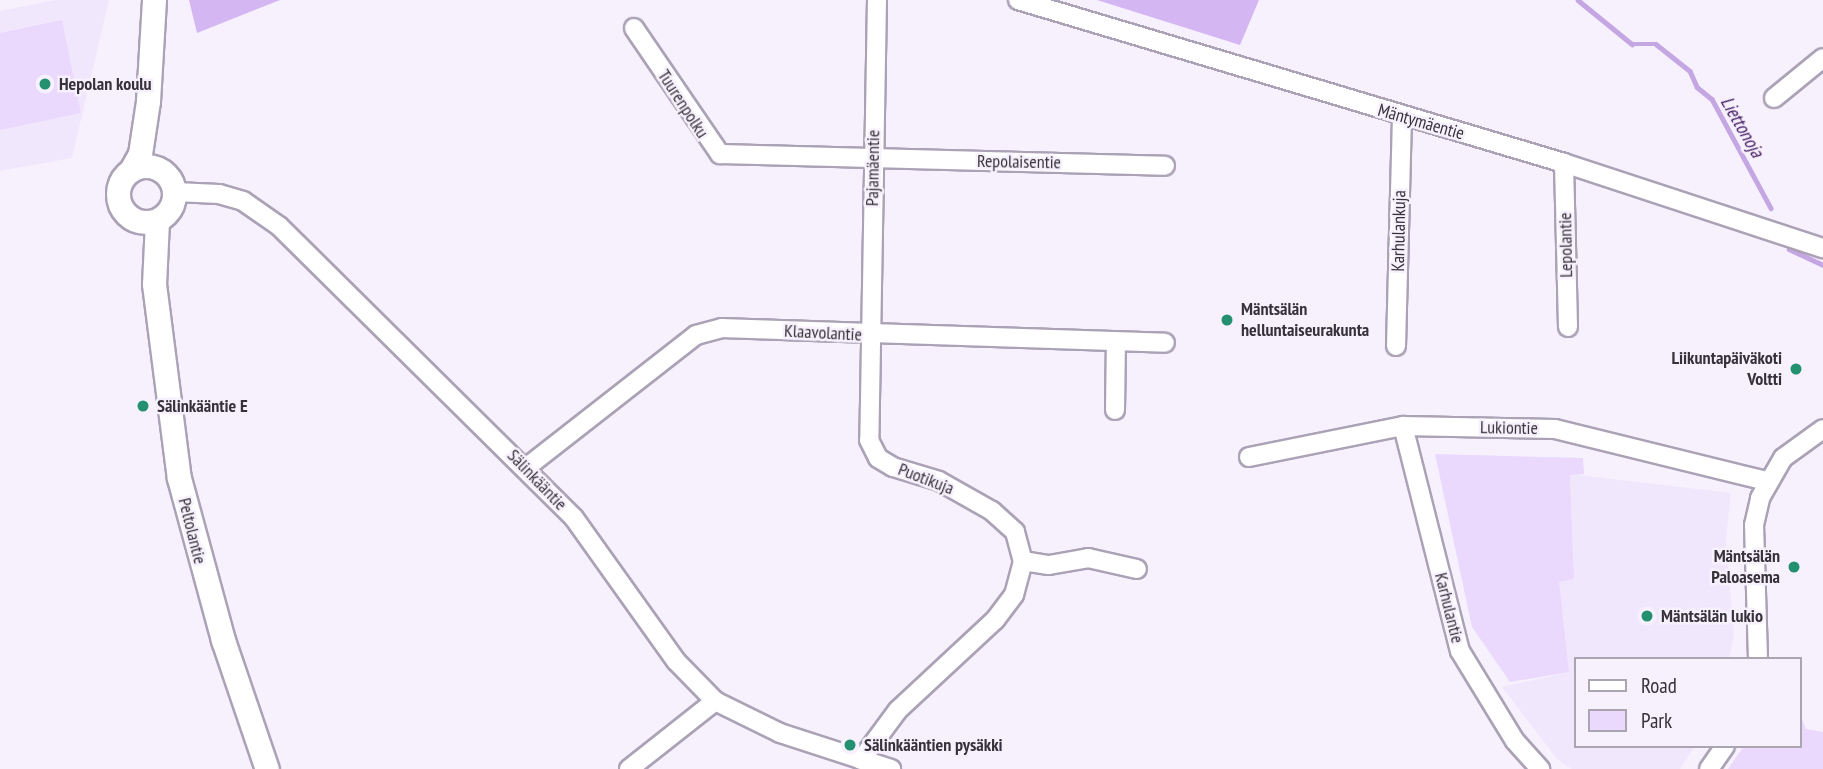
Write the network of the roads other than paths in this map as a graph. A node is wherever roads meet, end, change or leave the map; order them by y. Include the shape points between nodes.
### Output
1 (154, 0) edge
2 (877, 0) edge
3 (1018, 0) edge
4 (635, 28) dead end
5 (1823, 58) edge
6 (1774, 98) dead end
7 (148, 101) junction
8 (1402, 117) junction
9 (873, 159) junction
10 (1564, 163) junction
11 (1165, 166) dead end
12 (131, 170) junction
13 (163, 171) junction
14 (175, 192) junction
15 (147, 222) junction
16 (1823, 248) edge
17 (1568, 327) dead end
18 (870, 336) junction
19 (1116, 342) junction
20 (1165, 343) dead end
21 (1396, 346) dead end
22 (1115, 410) dead end
23 (1403, 426) junction
24 (1823, 429) edge
25 (1249, 457) dead end
26 (527, 467) junction
27 (1766, 481) junction
28 (1023, 561) junction
29 (1137, 569) dead end
30 (1758, 657) edge
31 (715, 701) junction
32 (1724, 748) edge
33 (861, 760) junction
34 (267, 769) edge
35 (629, 769) edge
36 (891, 769) edge
37 (1540, 769) edge
38 (1709, 769) edge

1 - 7 main road
2 - 9 street, Pajamäentie
3 - 8 street, Mäntymäentie
4 - 9 street, Tuurenpolku via 720,154
5 - 6 street
7 - 12 main road via 140,154
7 - 13 main road via 156,156
8 - 10 street, Mäntymäentie
8 - 21 street, Karhulankuja
9 - 11 street, Repolaisentie
9 - 18 street, Pajamäentie
10 - 16 street, Mäntymäentie
10 - 17 street, Lepolantie
12 - 13 main road via 147,166
12 - 15 main road via 120,183 118,201
13 - 14 main road
14 - 15 main road via 171,210
14 - 26 street, Sälinkääntie via 219,194 261,211
15 - 34 main road, Peltolantie via 179,478 223,640
18 - 19 street, Klaavolantie
18 - 26 street, Klaavolantie via 722,328 696,335
18 - 28 street, Puotikuja via 869,440 878,458 939,481 992,511 1014,532
19 - 20 street, Klaavolantie
19 - 22 street
23 - 25 street, Lukiontie
23 - 27 street, Lukiontie via 1555,429
23 - 37 street, Karhulantie via 1460,651 1515,741
24 - 27 street via 1783,458
26 - 31 street, Sälinkääntie via 574,518 676,662
27 - 30 street via 1754,525
28 - 29 street via 1049,565 1088,558
28 - 33 street via 1014,595 995,620 898,710
31 - 33 street, Sälinkääntie via 780,733
31 - 35 street
32 - 38 street
33 - 36 street, Sälinkääntie

